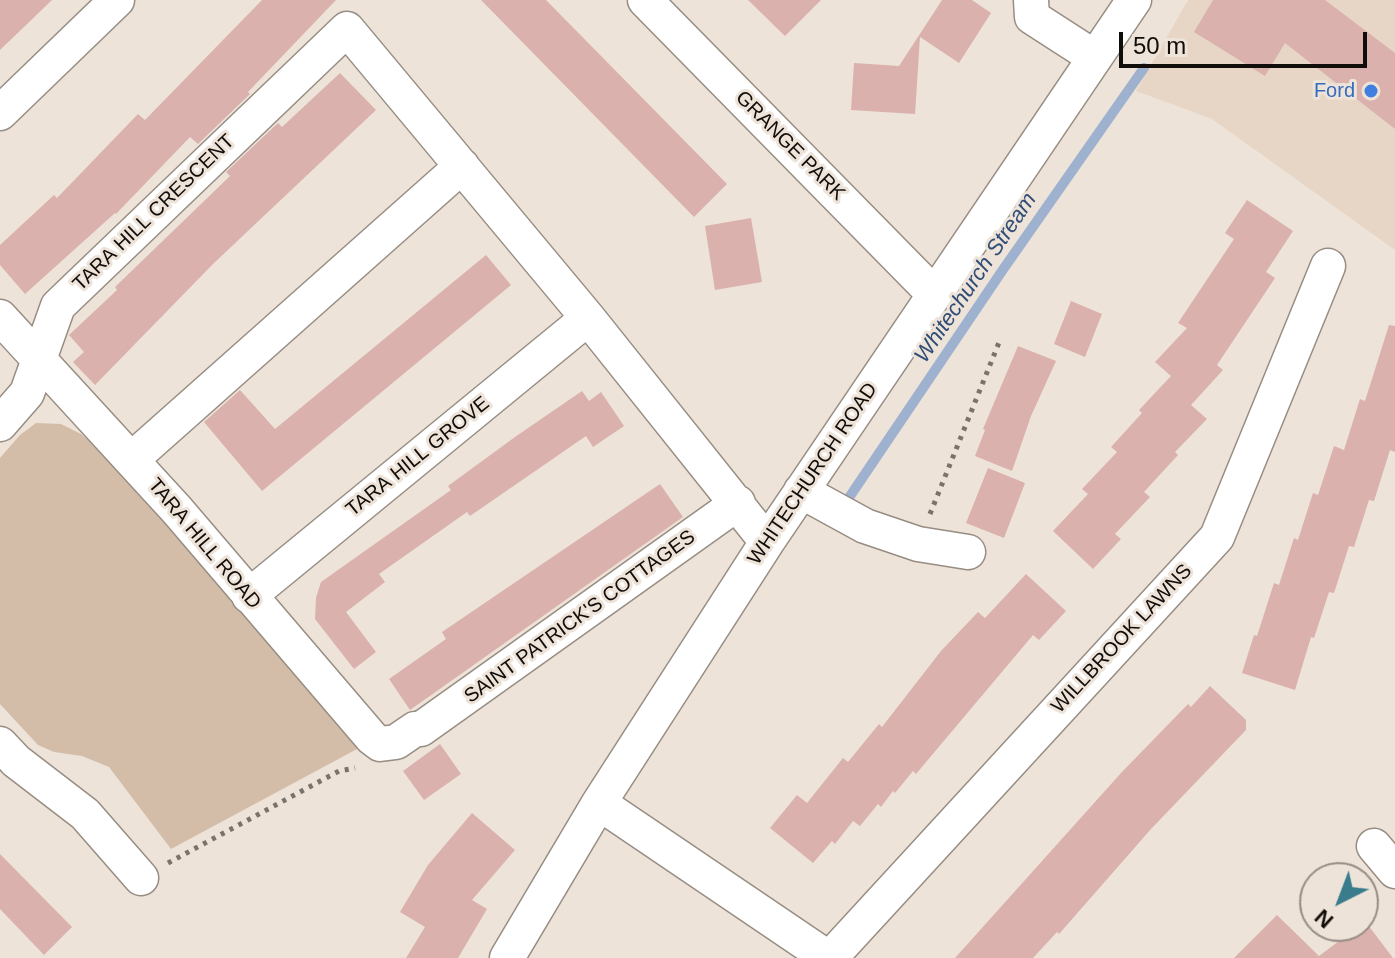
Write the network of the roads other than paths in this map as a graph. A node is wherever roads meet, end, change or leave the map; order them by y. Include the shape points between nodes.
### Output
1 (117, 0) edge
2 (1031, 0) edge
3 (1134, 0) edge
4 (661, 6) edge
5 (1094, 57) junction
6 (0, 113) edge
7 (462, 166) junction
8 (1328, 266) dead end
9 (934, 294) junction
10 (0, 317) edge
11 (588, 318) junction
12 (39, 359) junction
13 (0, 424) edge
14 (131, 460) junction
15 (801, 491) junction
16 (738, 503) junction
17 (767, 542) junction
18 (968, 552) dead end
19 (249, 596) junction
20 (418, 729) joint
21 (0, 744) edge
22 (599, 803) junction
23 (141, 878) road end
24 (507, 958) edge
25 (829, 958) edge

1 - 6 street
2 - 5 street via 1032,17
3 - 5 street, WHITECHURCH ROAD
4 - 9 street, GRANGE PARK
5 - 9 street, WHITECHURCH ROAD
7 - 11 street
7 - 12 street, TARA HILL CRESCENT via 347,29 58,306
7 - 14 street
8 - 25 street, WILLBROOK LAWNS via 1217,537
9 - 15 street, WHITECHURCH ROAD
10 - 12 street, TARA HILL ROAD
11 - 16 street
11 - 19 street, TARA HILL GROVE
12 - 13 street, TARA HILL CRESCENT via 27,393
12 - 14 street, TARA HILL ROAD
14 - 19 street, TARA HILL ROAD
15 - 17 street, WHITECHURCH ROAD
15 - 18 street via 865,526 918,544
16 - 17 street
16 - 20 street, SAINT PATRICK'S COTTAGES
17 - 22 street, WHITECHURCH ROAD
19 - 20 street, TARA HILL ROAD via 372,738 380,744 396,742
21 - 23 street via 85,814
22 - 24 street, WHITECHURCH ROAD
22 - 25 street, WILLBROOK LAWNS

